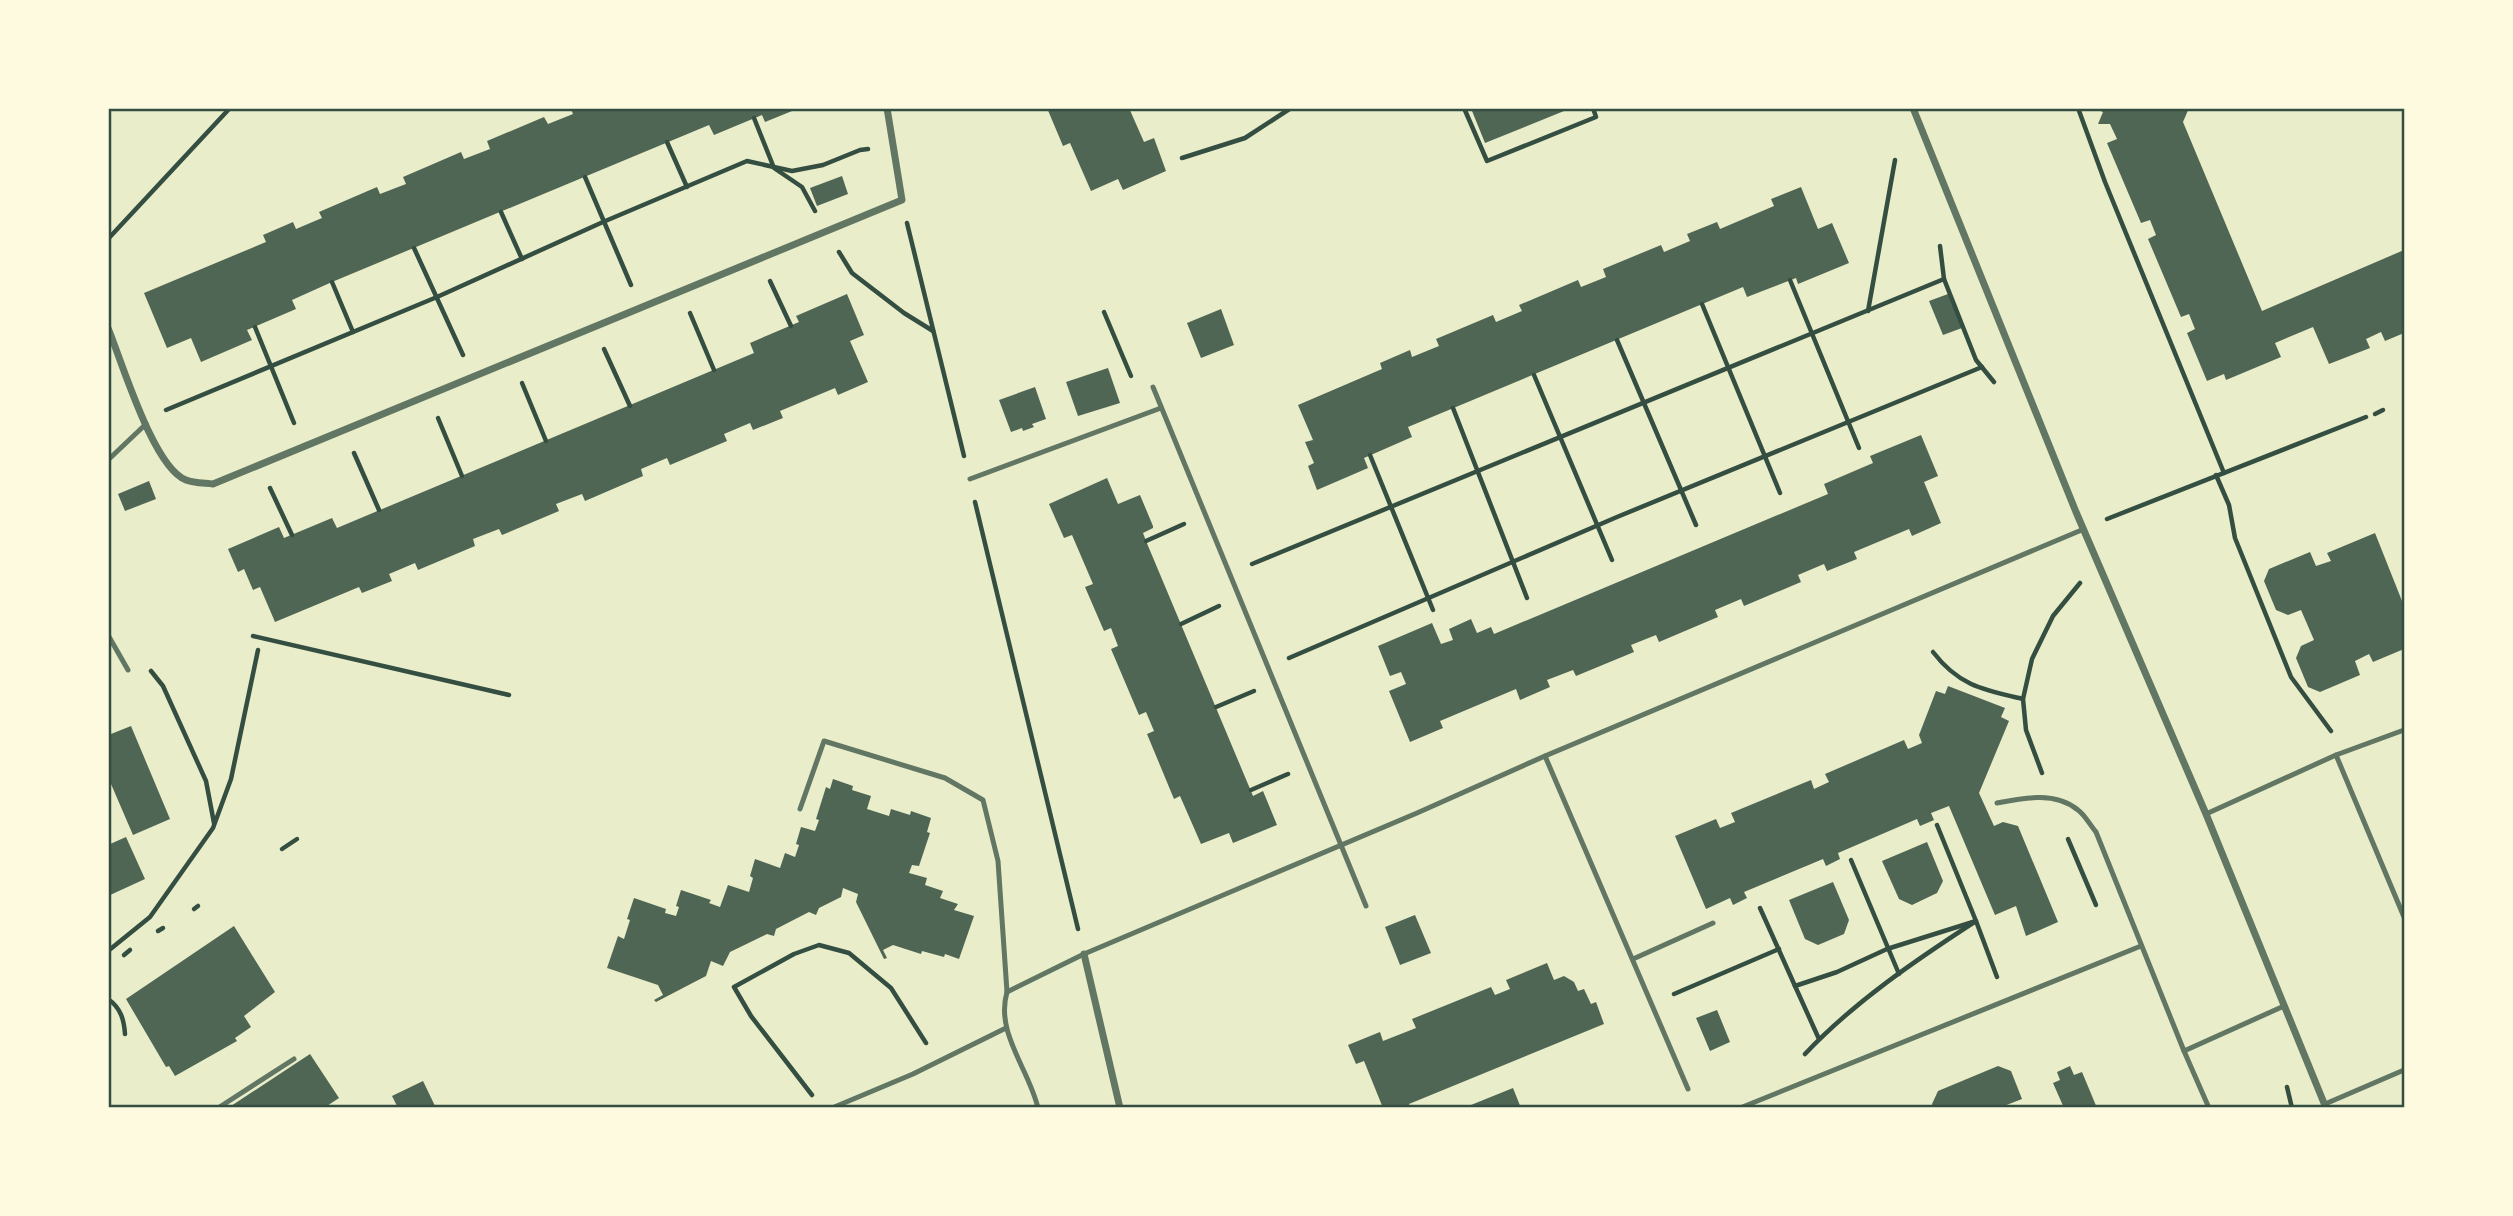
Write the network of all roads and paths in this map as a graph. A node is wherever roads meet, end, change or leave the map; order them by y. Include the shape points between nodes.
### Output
1 (230, 108) edge
2 (887, 108) edge
3 (1291, 108) edge
4 (1464, 108) edge
5 (1593, 108) edge
6 (1913, 108) edge
7 (2079, 109) edge
8 (1284, 110) edge
9 (754, 118) dead end
10 (667, 142) dead end
11 (893, 147) junction
12 (1182, 158) dead end
13 (1895, 160) dead end
14 (774, 169) junction
15 (585, 177) dead end
16 (687, 187) junction
17 (902, 200) junction
18 (500, 212) dead end
19 (603, 222) junction
20 (826, 231) junction
21 (108, 239) edge
22 (414, 248) dead end
23 (760, 258) junction
24 (522, 259) junction
25 (1944, 279) dead end
26 (1790, 280) dead end
27 (332, 282) dead end
28 (681, 291) junction
29 (437, 297) junction
30 (1702, 304) dead end
31 (641, 307) junction
32 (1868, 311) junction
33 (1104, 312) dead end
34 (594, 326) junction
35 (790, 326) dead end
36 (255, 327) dead end
37 (108, 328) edge
38 (934, 331) junction
39 (353, 332) junction
40 (1812, 335) junction
41 (1617, 340) dead end
42 (512, 360) junction
43 (271, 366) junction
44 (1982, 368) dead end
45 (1728, 369) junction
46 (714, 370) dead end
47 (1534, 375) dead end
48 (473, 376) junction
49 (1154, 390) joint
50 (429, 394) junction
51 (1643, 403) junction
52 (630, 405) dead end
53 (1161, 408) junction
54 (1452, 408) dead end
55 (2384, 410) dead end
56 (2375, 414) dead end
57 (2366, 417) dead end
58 (1847, 422) junction
59 (146, 425) junction
60 (344, 430) junction
61 (1560, 438) junction
62 (546, 441) dead end
63 (303, 446) junction
64 (1859, 448) dead end
65 (1370, 455) dead end
66 (1764, 457) junction
67 (108, 460) edge
68 (260, 464) junction
69 (1477, 471) junction
70 (2224, 473) junction
71 (2216, 475) junction
72 (462, 476) dead end
73 (970, 479) junction
74 (1680, 491) junction
75 (1780, 493) dead end
76 (1390, 506) junction
77 (379, 510) dead end
78 (1205, 515) junction
79 (1696, 525) dead end
80 (1598, 526) junction
81 (2084, 529) junction
82 (292, 534) dead end
83 (1146, 541) dead end
84 (1612, 560) dead end
85 (1513, 563) junction
86 (1228, 573) junction
87 (2083, 580) dead end
88 (1238, 597) junction
89 (1527, 598) dead end
90 (1429, 599) junction
91 (1433, 610) dead end
92 (1181, 624) dead end
93 (108, 635) edge
94 (253, 636) dead end
95 (258, 650) dead end
96 (117, 651) junction
97 (1933, 652) dead end
98 (1268, 667) junction
99 (128, 670) dead end
100 (1273, 682) junction
101 (509, 695) dead end
102 (2023, 699) junction
103 (1216, 707) dead end
104 (2330, 728) dead end
105 (2404, 730) edge
106 (2336, 755) junction
107 (1545, 756) junction
108 (1308, 765) junction
109 (1251, 790) dead end
110 (2051, 798) junction
111 (1997, 803) dead end
112 (800, 809) dead end
113 (2206, 814) junction
114 (215, 824) junction
115 (1937, 825) dead end
116 (297, 839) dead end
117 (1341, 845) junction
118 (282, 849) dead end
119 (1851, 860) dead end
120 (1366, 906) dead end
121 (1760, 908) dead end
122 (2404, 917) edge
123 (1976, 921) junction
124 (1713, 923) dead end
125 (2141, 946) junction
126 (1779, 949) junction
127 (1887, 949) junction
128 (130, 950) dead end
129 (108, 951) edge
130 (1084, 954) junction
131 (124, 955) dead end
132 (1633, 959) junction
133 (1899, 974) junction
134 (2000, 985) dead end
135 (1794, 986) junction
136 (1007, 992) junction
137 (108, 999) edge
138 (1652, 1003) junction
139 (2284, 1006) junction
140 (1006, 1028) junction
141 (125, 1034) dead end
142 (1819, 1040) junction
143 (2184, 1051) junction
144 (294, 1059) dead end
145 (938, 1061) junction
146 (2404, 1070) edge
147 (1688, 1090) dead end
148 (1775, 1094) junction
149 (814, 1097) dead end
150 (2326, 1106) edge
151 (218, 1108) edge
152 (832, 1108) edge
153 (1038, 1108) edge
154 (1121, 1108) edge
155 (1740, 1108) edge
156 (2210, 1108) edge

1 - 21 path
2 - 11 street
3 - 8 path
4 - 5 path via 1487,162 1596,117
6 - 81 street
7 - 70 path
8 - 12 path via 1245,138
9 - 14 path
10 - 16 path
11 - 14 path via 860,150 792,171
11 - 17 street
13 - 32 path
14 - 16 path via 747,161
14 - 20 path via 802,187
15 - 19 path
16 - 19 path
17 - 20 street
17 - 38 path
18 - 24 path
19 - 24 path
19 - 31 path
20 - 23 street
20 - 38 path via 852,273
22 - 29 path
23 - 28 street
23 - 35 path
24 - 29 path
25 - 32 path
26 - 40 path
27 - 39 path
28 - 31 street
28 - 46 path
29 - 39 path
29 - 48 path
30 - 45 path
31 - 34 street
32 - 40 path
33 - 49 path via 1139,398
34 - 42 street
34 - 52 path
36 - 43 path
37 - 59 street
38 - 73 path
39 - 43 path
40 - 45 path
40 - 58 path
41 - 51 path
42 - 48 street
42 - 62 path
43 - 59 path via 162,412
43 - 63 path
44 - 58 path
45 - 51 path
45 - 66 path
47 - 61 path
48 - 50 street
49 - 53 lane
50 - 60 street
50 - 72 path
51 - 61 path
51 - 74 path
53 - 73 lane
53 - 78 lane
54 - 69 path
55 - 56 path
57 - 70 path
58 - 64 path
58 - 66 path
59 - 67 lane
59 - 68 street via 162,458 185,480 213,484
60 - 63 street
60 - 77 path
61 - 69 path
61 - 80 path
63 - 68 street
65 - 76 path
66 - 74 path
66 - 75 path
68 - 82 path
69 - 76 path
69 - 85 path
70 - 71 path
71 - 81 path
71 - 104 path via 2229,505 2235,538 2291,677
73 - 130 path
74 - 79 path
74 - 80 path
76 - 86 path
76 - 90 path
78 - 83 path
78 - 86 lane
80 - 84 path
80 - 85 path
81 - 107 lane
81 - 113 street
85 - 89 path
85 - 90 path
86 - 88 lane
87 - 102 path via 2053,616 2032,659
88 - 92 path
88 - 98 lane
90 - 91 path
90 - 98 path
93 - 96 lane
94 - 101 path
95 - 114 path via 231,779
96 - 99 lane
96 - 114 path via 142,659 163,686 206,781
97 - 102 path via 1945,667 1978,689
98 - 100 lane
100 - 103 path
100 - 108 lane
102 - 110 path via 2026,730
105 - 106 lane
106 - 113 lane
106 - 122 lane
107 - 117 lane
107 - 132 lane
108 - 109 path
108 - 117 lane
110 - 111 lane
110 - 125 lane via 2078,809 2096,832
112 - 136 lane via 824,741 945,778 982,800 998,861
113 - 139 street
114 - 129 path via 150,918
115 - 123 path
116 - 118 path
117 - 120 lane
117 - 130 lane
119 - 127 path
121 - 126 path
123 - 127 path
123 - 133 path
123 - 134 path
124 - 132 lane
125 - 143 lane
125 - 148 lane
126 - 135 path
126 - 138 path
127 - 133 path
127 - 135 path
128 - 131 path
130 - 136 lane
130 - 154 street
132 - 138 lane
133 - 142 path
135 - 142 path
136 - 140 lane via 1003,1006
137 - 141 path via 124,1019
138 - 147 lane
139 - 143 lane
139 - 150 street
140 - 145 lane
140 - 153 lane
142 - 148 path
143 - 156 lane
144 - 151 lane
145 - 149 path via 891,988 849,953 819,946 794,954 734,987
145 - 152 lane
146 - 150 lane
148 - 155 lane

